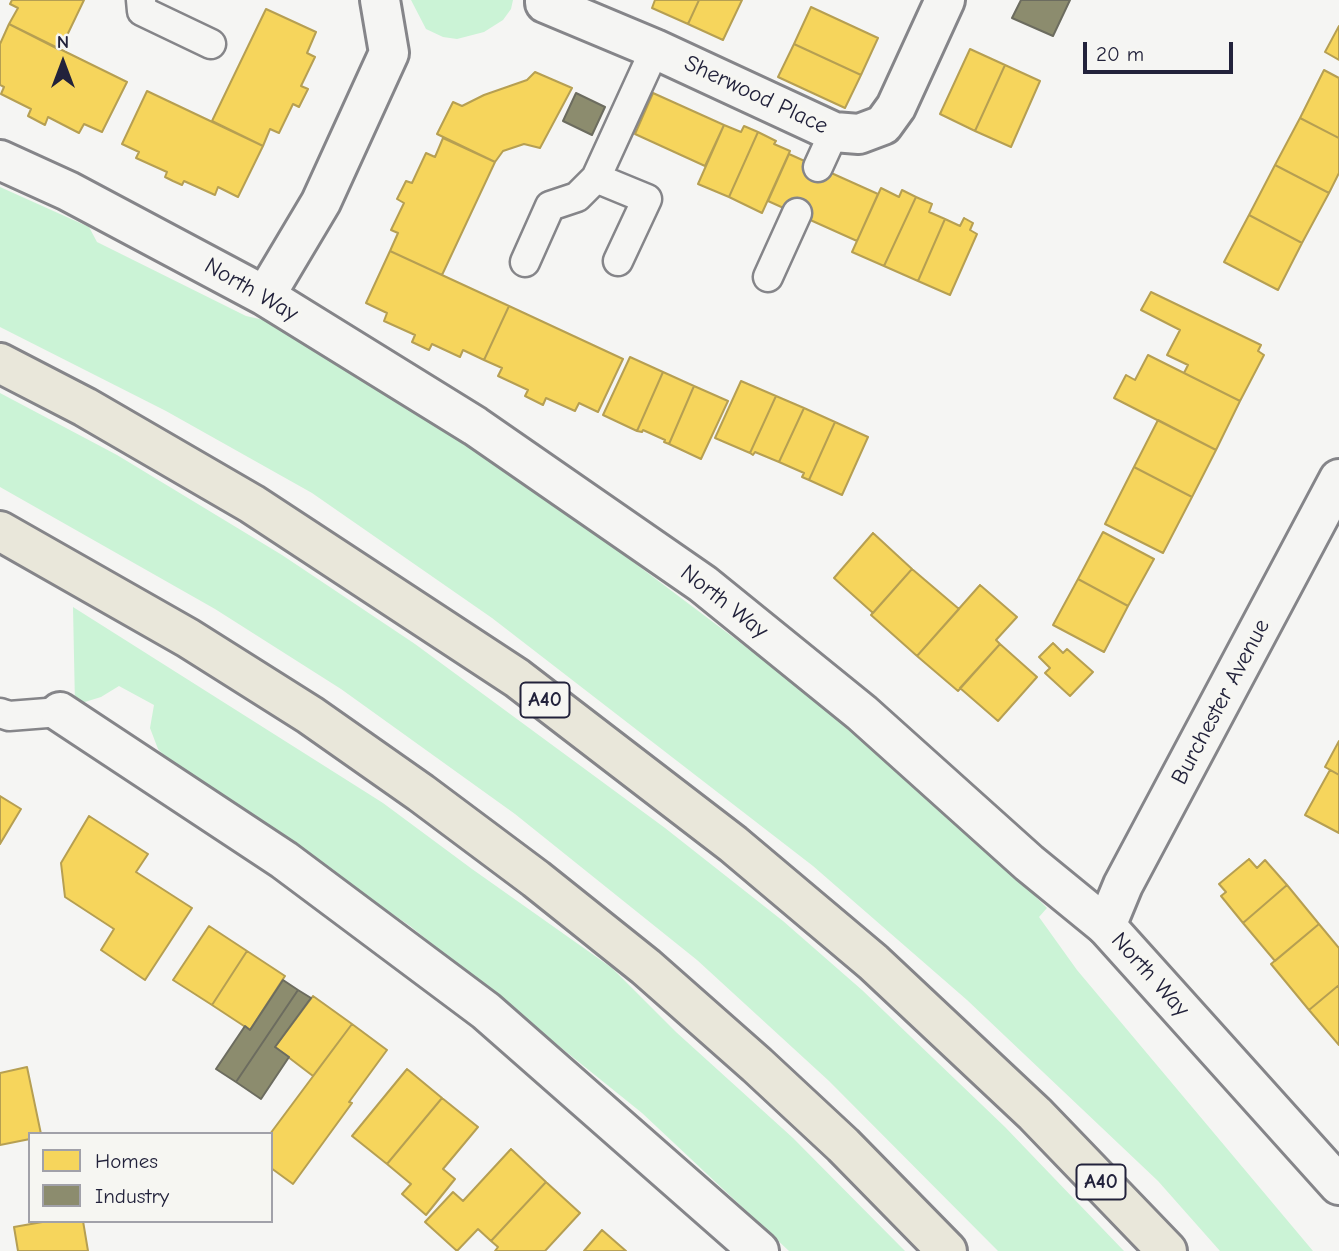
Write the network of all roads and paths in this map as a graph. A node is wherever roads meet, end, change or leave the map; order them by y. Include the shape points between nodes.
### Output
1 (141, 0) edge
2 (380, 0) edge
3 (545, 0) edge
4 (945, 0) edge
5 (211, 44) dead end
6 (654, 49) junction
7 (834, 132) junction
8 (0, 160) edge
9 (818, 167) dead end
10 (596, 178) junction
11 (797, 213) dead end
12 (618, 261) dead end
13 (525, 262) dead end
14 (768, 277) dead end
15 (265, 296) junction
16 (0, 363) edge
17 (1339, 479) edge
18 (0, 531) edge
19 (60, 712) joint
20 (0, 713) edge
21 (1106, 926) junction
22 (1339, 1185) edge
23 (759, 1251) edge
24 (947, 1251) edge
25 (1167, 1251) edge

1 - 5 lane via 142,11
2 - 15 street via 389,53 321,202
3 - 6 street, Sherwood Place
4 - 7 street, Sherwood Place via 896,107 883,125 859,134
6 - 7 street, Sherwood Place
6 - 10 lane
7 - 9 lane
8 - 15 street, North Way
10 - 12 lane via 647,199
10 - 13 lane via 577,197 550,206
11 - 14 lane
15 - 21 street, North Way via 475,426 703,584 862,713
16 - 25 highway, A40 via 252,504 517,678 733,844 873,962 1035,1114
17 - 21 street, Burchester Avenue
18 - 24 highway via 188,638 310,715 526,872 646,967 757,1065
19 - 20 lane
19 - 23 street via 284,860 486,1012
21 - 22 street, North Way

